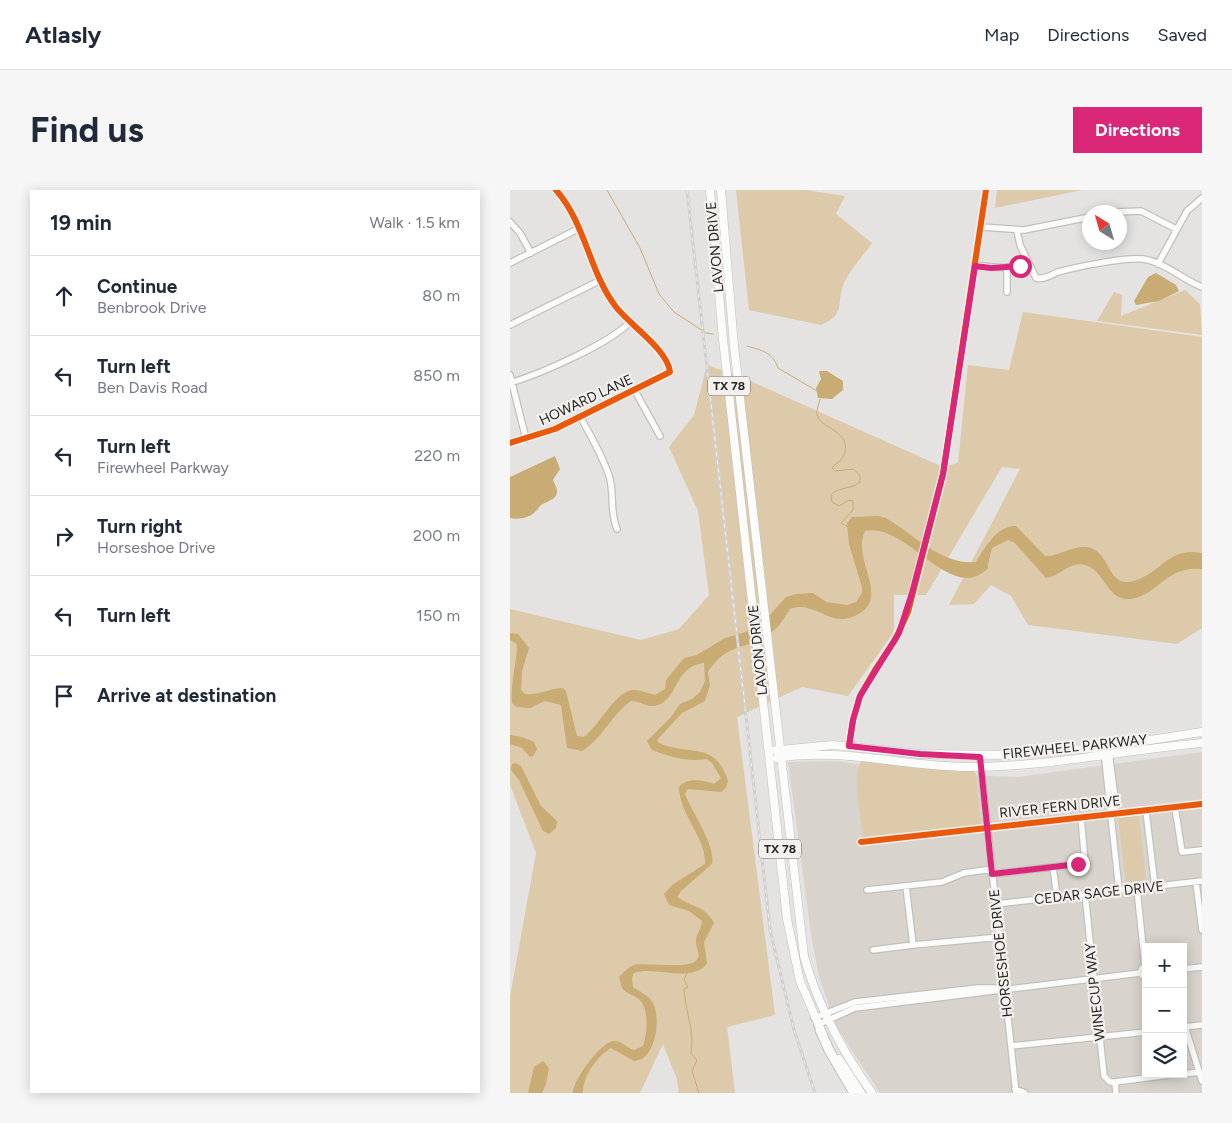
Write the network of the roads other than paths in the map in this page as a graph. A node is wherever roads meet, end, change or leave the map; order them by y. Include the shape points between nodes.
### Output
1 (556, 190) edge
2 (710, 190) edge
3 (721, 190) edge
4 (986, 190) edge
5 (1202, 198) edge
6 (1127, 212) edge
7 (1082, 219) edge
8 (510, 222) edge
9 (981, 227) junction
10 (580, 228) junction
11 (1176, 229) junction
12 (1017, 231) junction
13 (530, 253) junction
14 (510, 263) edge
15 (1029, 264) junction
16 (1158, 264) junction
17 (975, 266) junction
18 (1007, 267) junction
19 (601, 280) junction
20 (1202, 286) edge
21 (1007, 292) dead end
22 (630, 322) junction
23 (510, 325) edge
24 (510, 375) edge
25 (511, 383) edge
26 (635, 391) junction
27 (581, 418) junction
28 (660, 436) dead end
29 (526, 439) junction
30 (510, 443) edge
31 (617, 529) dead end
32 (1202, 732) edge
33 (1202, 742) edge
34 (849, 746) junction
35 (1106, 746) junction
36 (781, 753) junction
37 (920, 754) junction
38 (769, 755) junction
39 (1107, 756) junction
40 (857, 757) junction
41 (980, 757) junction
42 (981, 767) junction
43 (1202, 804) edge
44 (1175, 807) junction
45 (776, 810) junction
46 (1146, 811) junction
47 (1110, 815) junction
48 (1081, 818) junction
49 (987, 827) junction
50 (861, 842) dead end
51 (1202, 850) edge
52 (791, 851) junction
53 (1053, 867) junction
54 (992, 871) junction
55 (1199, 882) edge
56 (906, 886) junction
57 (1154, 887) junction
58 (1137, 889) junction
59 (867, 890) dead end
60 (1119, 890) junction
61 (1084, 894) junction
62 (1057, 897) junction
63 (996, 904) junction
64 (1202, 930) edge
65 (1000, 937) junction
66 (1143, 943) edge
67 (913, 945) junction
68 (873, 950) dead end
69 (1202, 967) edge
70 (1142, 969) edge
71 (1187, 969) edge
72 (1140, 974) joint
73 (1094, 979) junction
74 (1005, 989) junction
75 (826, 1016) junction
76 (817, 1024) junction
77 (1202, 1025) edge
78 (1187, 1027) edge
79 (1142, 1032) edge
80 (1186, 1033) edge
81 (1100, 1036) junction
82 (1011, 1046) junction
83 (1199, 1072) junction
84 (1187, 1074) edge
85 (1142, 1078) edge
86 (1202, 1081) edge
87 (1115, 1082) junction
88 (1015, 1091) edge
89 (854, 1093) edge
90 (861, 1093) edge
91 (872, 1093) edge
92 (1025, 1093) edge
93 (1116, 1093) edge

1 - 10 street
2 - 38 main road, LAVON DRIVE / TX 78 via 723,339
3 - 36 main road, LAVON DRIVE / TX 78 via 734,346
4 - 9 street
5 - 11 street via 1191,206
6 - 11 street via 1141,211
7 - 12 street
8 - 13 street
9 - 12 street
9 - 17 street
10 - 13 street
10 - 19 street
11 - 16 street
12 - 15 street
13 - 14 street
15 - 16 street via 1036,278 1042,279 1059,272 1134,259
15 - 18 street
16 - 20 street
17 - 18 street
17 - 34 street via 943,474 931,521 903,624 860,696
18 - 21 street
19 - 22 street via 614,304
19 - 23 street
22 - 25 street via 612,337 542,372
22 - 26 street, HOWARD LANE via 663,357 670,372
24 - 25 street
25 - 29 street
26 - 27 street, HOWARD LANE
26 - 28 street
27 - 29 street, HOWARD LANE
27 - 31 street via 609,476 612,518
29 - 30 street, HOWARD LANE
32 - 35 main road, FIREWHEEL PARKWAY
33 - 39 main road, FIREWHEEL PARKWAY
34 - 36 main road, FIREWHEEL PARKWAY via 816,745
34 - 37 main road, FIREWHEEL PARKWAY
35 - 39 street
35 - 41 main road, FIREWHEEL PARKWAY
36 - 38 main road, FIREWHEEL PARKWAY
36 - 40 main road, FIREWHEEL PARKWAY
36 - 52 main road, LAVON DRIVE / TX 78
37 - 40 main road via 902,756 860,752
37 - 41 main road, FIREWHEEL PARKWAY
38 - 45 main road, LAVON DRIVE / TX 78
39 - 42 main road, FIREWHEEL PARKWAY
39 - 47 street
40 - 42 main road, FIREWHEEL PARKWAY via 904,764
41 - 42 street, HORSESHOE DRIVE
42 - 49 street, HORSESHOE DRIVE
43 - 44 street, RIVER FERN DRIVE
44 - 46 street, RIVER FERN DRIVE
44 - 51 street via 1182,852
45 - 52 main road via 785,847
45 - 76 main road, LAVON DRIVE / TX 78 via 793,955
46 - 47 street, RIVER FERN DRIVE
46 - 57 street
47 - 48 street, RIVER FERN DRIVE
47 - 60 street
48 - 49 street, RIVER FERN DRIVE
48 - 53 street via 1086,863
49 - 50 street, RIVER FERN DRIVE
49 - 54 street, HORSESHOE DRIVE
52 - 75 main road, LAVON DRIVE / TX 78 via 804,956 812,986
53 - 54 street
53 - 62 street
54 - 56 street via 964,873 942,882
54 - 63 street, HORSESHOE DRIVE
55 - 57 street, CEDAR SAGE DRIVE
55 - 64 street
56 - 59 street
56 - 67 street
57 - 58 street, CEDAR SAGE DRIVE
58 - 60 street, CEDAR SAGE DRIVE
58 - 66 street
60 - 61 street, CEDAR SAGE DRIVE
61 - 62 street, CEDAR SAGE DRIVE
61 - 73 street, WINECUP WAY
62 - 63 street, CEDAR SAGE DRIVE
63 - 65 street, HORSESHOE DRIVE
65 - 67 street
65 - 74 street, HORSESHOE DRIVE
67 - 68 street
69 - 71 street
70 - 72 street
72 - 73 street
73 - 74 street
73 - 81 street, WINECUP WAY
74 - 75 street via 855,1008
74 - 82 street, HORSESHOE DRIVE
75 - 76 street
75 - 91 main road, LAVON DRIVE / TX 78
76 - 89 highway
76 - 90 main road, LAVON DRIVE / TX 78
77 - 78 street
79 - 81 street
80 - 83 street
81 - 82 street
81 - 87 street, WINECUP WAY via 1104,1076
82 - 88 street, HORSESHOE DRIVE
83 - 84 street
83 - 86 street
85 - 87 street
87 - 93 street
88 - 92 street, HORSESHOE DRIVE

